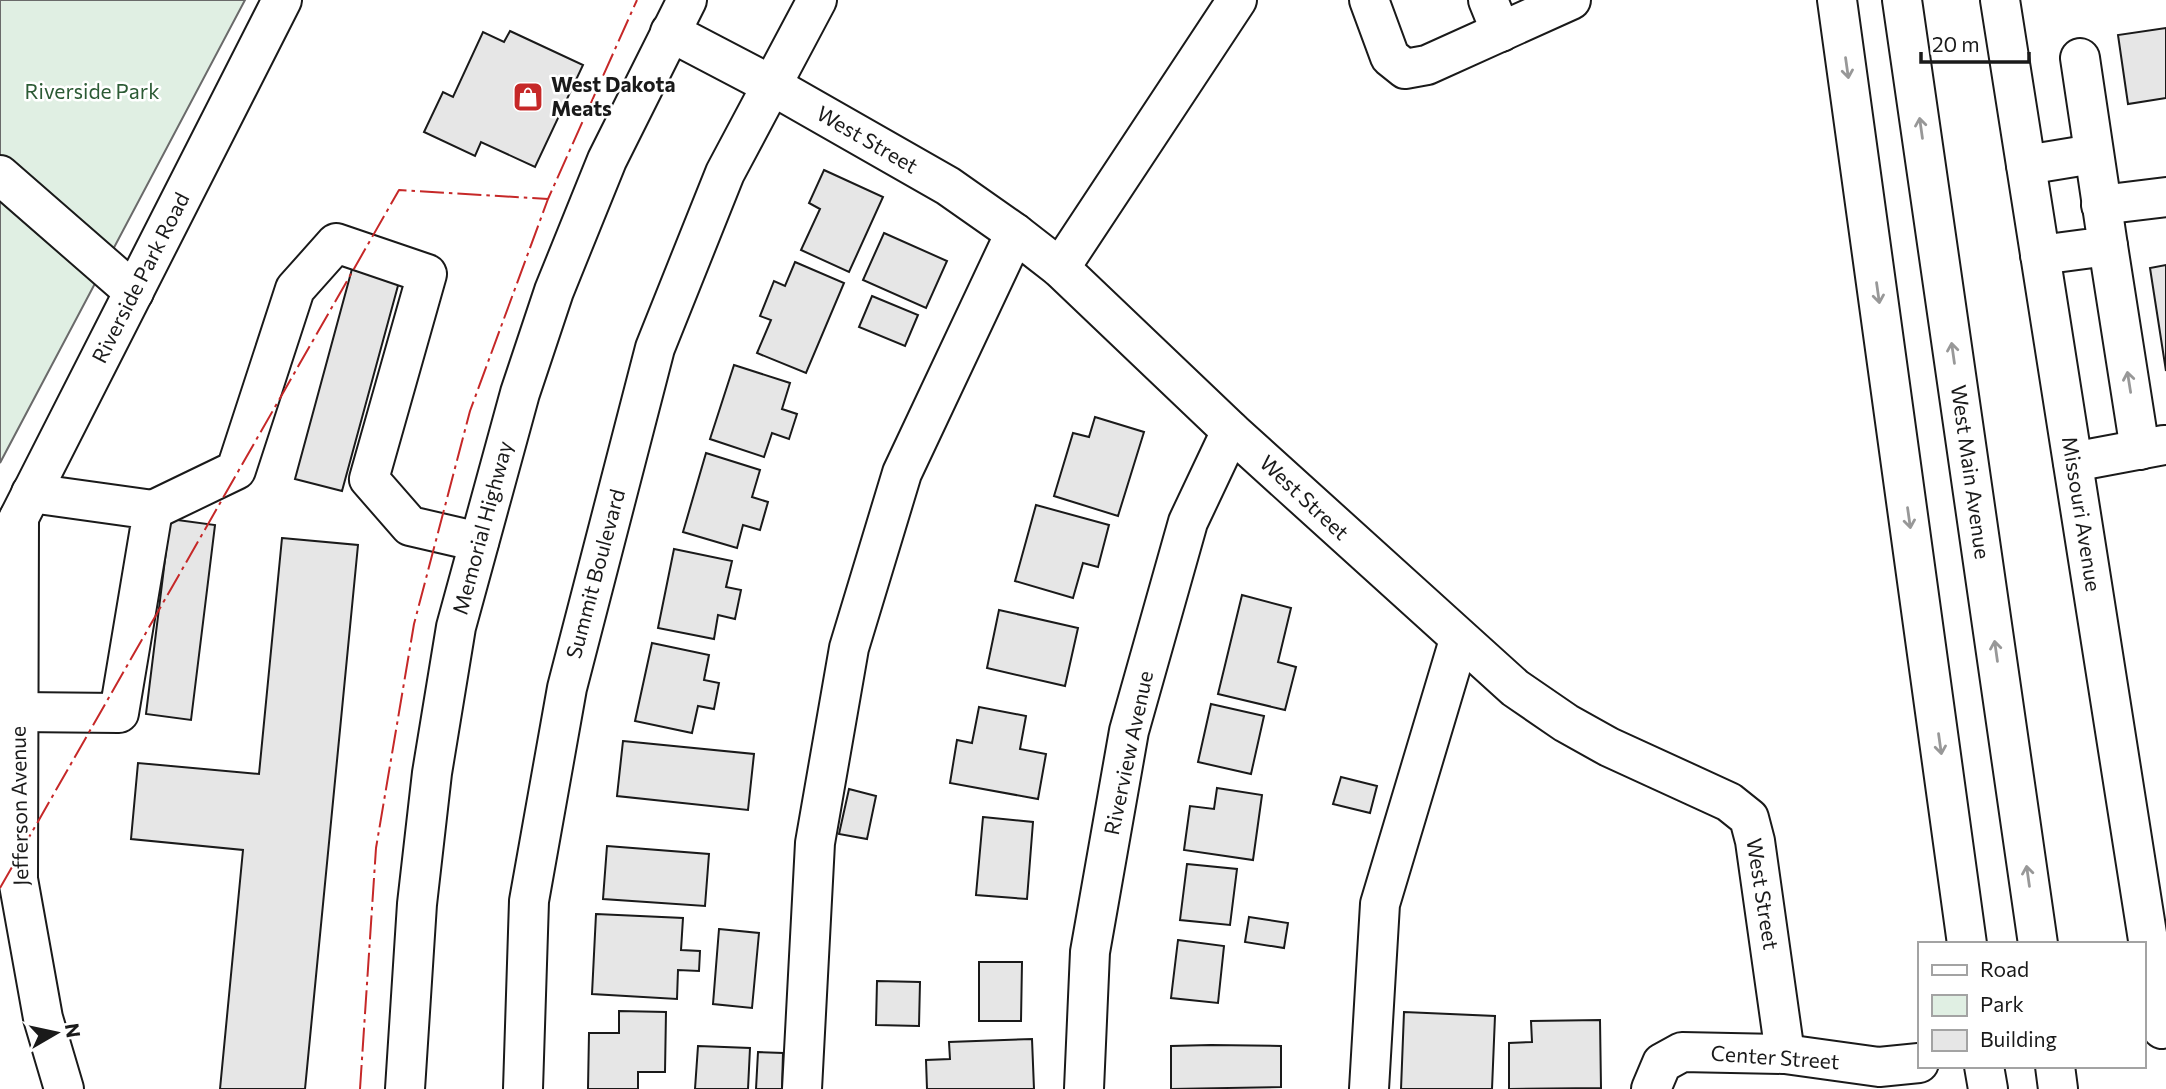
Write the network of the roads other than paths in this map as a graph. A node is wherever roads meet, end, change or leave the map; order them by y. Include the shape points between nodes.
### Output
1 (282, 0) edge
2 (817, 0) edge
3 (1237, 0) edge
4 (1369, 0) edge
5 (1571, 0) edge
6 (1837, 0) edge
7 (1902, 0) edge
8 (2000, 0) edge
9 (679, 16) edge
10 (1494, 16) edge
11 (2080, 58) dead end
12 (771, 85) junction
13 (2093, 154) junction
14 (2026, 165) junction
15 (0, 175) edge
16 (2166, 197) edge
17 (2101, 205) junction
18 (1015, 233) junction
19 (2108, 246) junction
20 (2040, 256) junction
21 (1060, 268) junction
22 (134, 292) junction
23 (1231, 431) junction
24 (2153, 447) edge
25 (2073, 462) junction
26 (25, 506) junction
27 (153, 510) junction
28 (479, 542) junction
29 (0, 555) edge
30 (1460, 639) junction
31 (18, 712) junction
32 (1968, 942) edge
33 (2038, 942) edge
34 (2144, 942) edge
35 (2145, 949) edge
36 (2157, 1030) edge
37 (1785, 1054) junction
38 (1918, 1063) edge
39 (1984, 1068) edge
40 (2055, 1068) edge
41 (1880, 1078) edge
42 (64, 1089) edge
43 (405, 1089) edge
44 (523, 1089) edge
45 (802, 1089) edge
46 (1084, 1089) edge
47 (1369, 1089) edge
48 (1651, 1089) edge
49 (1988, 1089) edge
50 (2058, 1089) edge

1 - 22 street, Riverside Park Road
2 - 12 street, Summit Boulevard
3 - 21 street
4 - 10 street via 1390,57 1405,69 1427,65
5 - 10 street
6 -> 32 street
33 -> 7 street, West Main Avenue
8 - 14 street, Missouri Avenue
9 - 12 street, West Street
9 - 28 street, Memorial Highway via 607,160 554,291
11 - 13 street
12 - 18 street, West Street via 948,186
12 - 44 street, Summit Boulevard via 725,173 655,348 567,688 529,901
13 - 14 street
13 - 17 street
14 - 20 street, Missouri Avenue
15 - 22 street
16 - 17 street
17 - 19 street
18 - 21 street, West Street
18 - 45 street via 902,473 849,648 815,843
19 - 20 street
24 -> 19 street
20 - 25 street, Missouri Avenue
21 - 23 street, West Street
22 - 26 street, Riverside Park Road
23 - 30 street, West Street
23 - 46 street, Riverview Avenue via 1188,522 1129,731 1090,952
24 - 25 street
25 - 34 street, Missouri Avenue
26 - 27 street
26 - 29 street, Riverside Park Road
26 - 31 street, Jefferson Avenue
27 - 28 street via 236,471 295,289 336,243 427,274 369,479 410,526
27 - 31 street via 119,713
28 - 43 street, Memorial Highway via 456,627 432,773 417,904
30 - 37 street, West Street via 1515,688 1566,723 1729,802 1749,818
30 - 47 street via 1380,904
31 - 42 street, Jefferson Avenue via 18,879 43,1018
35 - 36 street, Missouri Avenue
37 - 41 street, Center Street
37 - 48 street, Center Street via 1682,1052 1662,1063
38 - 41 street, Center Street
39 - 49 street
40 - 50 street

